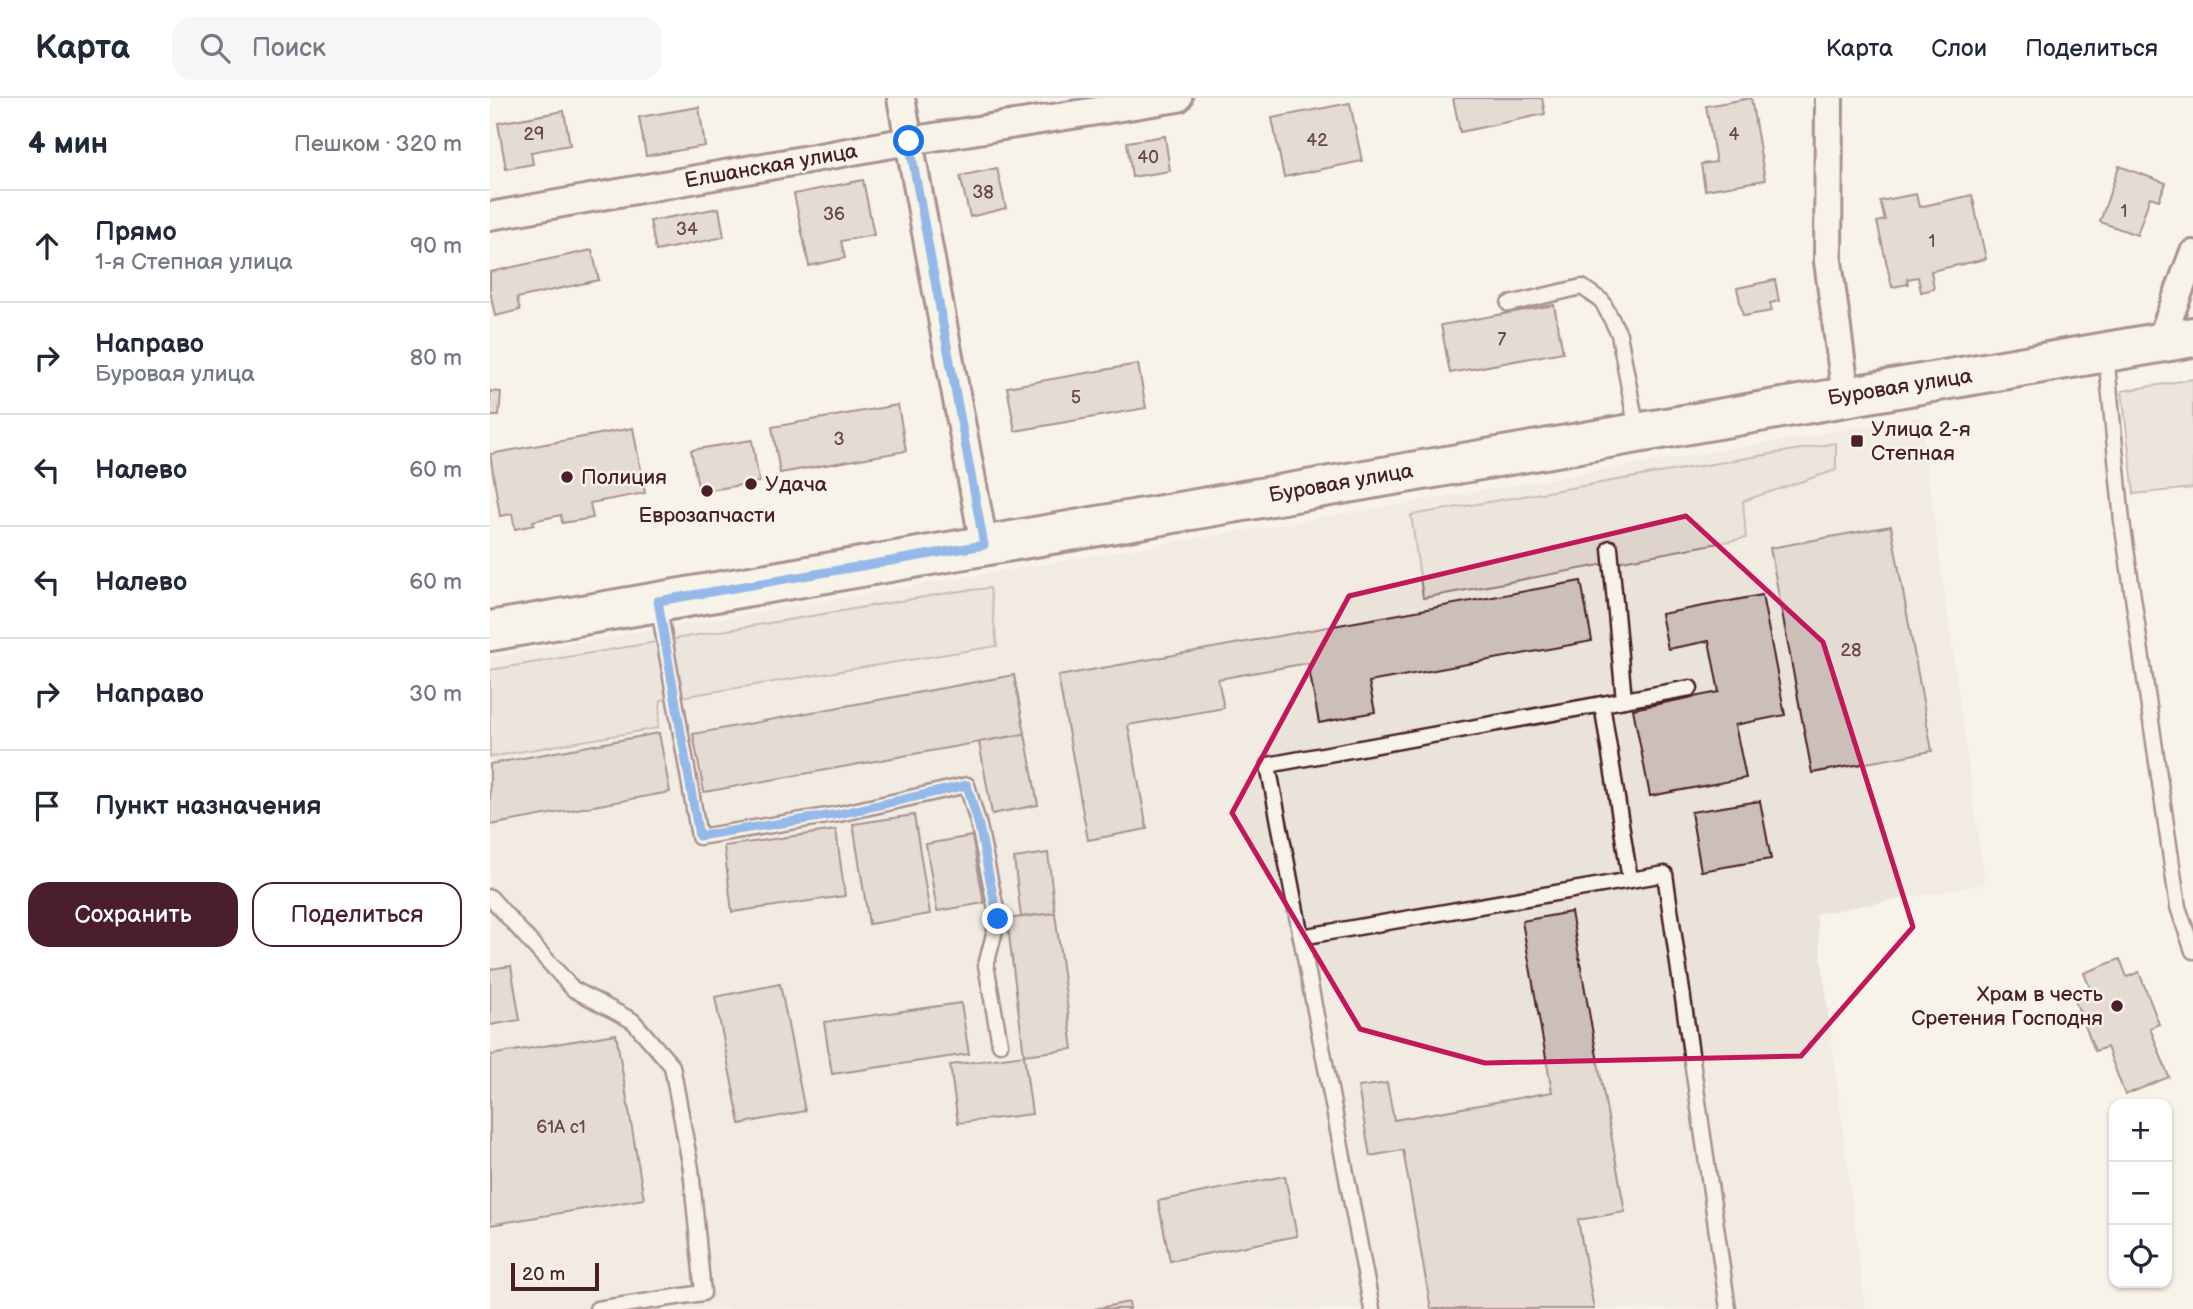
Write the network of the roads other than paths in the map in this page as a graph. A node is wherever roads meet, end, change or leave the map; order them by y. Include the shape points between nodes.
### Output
1 (901, 98) edge
2 (1178, 98) edge
3 (1829, 98) edge
4 (909, 141) junction
5 (490, 216) edge
6 (2193, 254) edge
7 (1509, 304) dead end
8 (2176, 339) edge
9 (2106, 352) junction
10 (1846, 396) junction
11 (1637, 432) junction
12 (984, 545) junction
13 (1610, 548) dead end
14 (658, 601) junction
15 (490, 631) edge
16 (1690, 688) dead end
17 (1624, 700) junction
18 (1602, 704) junction
19 (1630, 880) junction
20 (490, 897) edge
21 (1301, 937) junction
22 (2193, 951) edge
23 (1000, 1044) dead end
24 (597, 1309) edge
25 (1372, 1309) edge
26 (1728, 1309) edge

1 - 4 street
2 - 4 street, Елшанская улица
3 - 10 street via 1828,261
4 - 5 street, Елшанская улица
4 - 12 street
6 - 8 street
7 - 11 lane via 1582,287 1602,301 1619,334
8 - 9 main road, Буровая улица
9 - 10 main road, Буровая улица
9 - 22 lane via 2122,521 2162,797 2178,907
10 - 11 main road, Буровая улица
11 - 12 main road, Буровая улица
12 - 14 main road, Буровая улица
13 - 17 lane
14 - 15 main road, Буровая улица
14 - 23 lane via 699,836 839,814 967,785 998,919 986,964
16 - 17 lane
17 - 18 lane
18 - 19 lane
18 - 21 lane via 1268,765
19 - 21 lane
19 - 26 lane via 1665,874
20 - 24 lane via 573,989 633,1021 672,1066 691,1169 703,1293
21 - 25 lane

